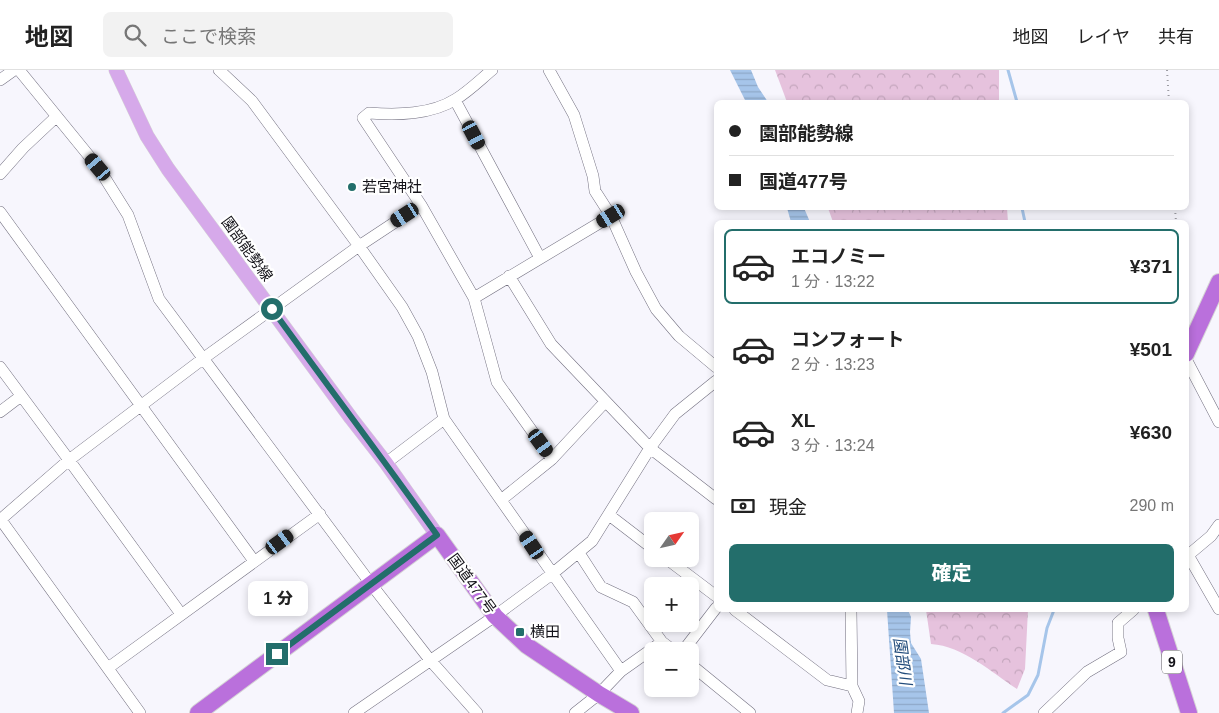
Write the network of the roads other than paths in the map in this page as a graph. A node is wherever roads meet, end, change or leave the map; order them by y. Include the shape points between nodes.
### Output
1 (14, 70) edge
2 (19, 70) edge
3 (116, 70) edge
4 (218, 70) edge
5 (492, 70) edge
6 (549, 70) edge
7 (0, 80) edge
8 (455, 100) junction
9 (56, 117) junction
10 (0, 174) edge
11 (420, 205) junction
12 (0, 212) edge
13 (611, 216) junction
14 (359, 246) junction
15 (540, 258) junction
16 (509, 276) junction
17 (1219, 282) edge
18 (474, 298) junction
19 (272, 309) junction
20 (1189, 347) edge
21 (204, 358) junction
22 (714, 364) edge
23 (1189, 365) edge
24 (0, 368) edge
25 (714, 383) edge
26 (21, 396) junction
27 (605, 402) junction
28 (141, 406) junction
29 (0, 412) edge
30 (444, 419) junction
31 (1219, 422) edge
32 (650, 448) junction
33 (552, 459) junction
34 (70, 460) junction
35 (386, 463) junction
36 (714, 497) edge
37 (502, 500) junction
38 (320, 514) junction
39 (609, 515) junction
40 (0, 520) edge
41 (1219, 525) edge
42 (437, 535) junction
43 (644, 542) edge
44 (579, 553) junction
45 (1189, 554) edge
46 (1189, 559) edge
47 (254, 561) junction
48 (679, 568) edge
49 (552, 574) junction
50 (371, 584) junction
51 (714, 594) edge
52 (1219, 609) edge
53 (714, 611) edge
54 (738, 612) edge
55 (851, 612) edge
56 (1131, 612) edge
57 (1157, 612) edge
58 (181, 614) junction
59 (495, 616) junction
60 (662, 642) edge
61 (690, 642) edge
62 (644, 655) edge
63 (430, 660) junction
64 (108, 668) junction
65 (622, 671) junction
66 (699, 671) edge
67 (852, 686) junction
68 (599, 694) junction
69 (140, 713) edge
70 (198, 713) edge
71 (354, 713) edge
72 (477, 713) edge
73 (575, 713) edge
74 (631, 713) edge
75 (750, 713) edge
76 (857, 713) edge
77 (1044, 713) edge
78 (1189, 713) edge

1 - 7 street
2 - 9 street
3 - 19 main road, 園部能勢線 via 147,136 168,169
4 - 14 street via 252,101
5 - 8 street
6 - 13 street via 574,115 593,176 594,191
8 - 11 street via 427,111 399,115 369,113 364,118
8 - 15 street
9 - 10 street
9 - 21 street via 98,167 128,215 159,299
11 - 14 street
11 - 18 street
12 - 28 street
13 - 15 street
13 - 22 street via 656,309 679,336
14 - 19 street
14 - 30 street via 402,306 418,336 432,372
15 - 16 street
16 - 18 street
16 - 27 street via 551,344
17 - 20 highway
18 - 33 street via 497,382
19 - 21 street
19 - 35 main road, 園部能勢線
21 - 28 street
21 - 38 street
23 - 31 street
24 - 26 street
25 - 32 street via 675,414
26 - 29 street
26 - 34 street
27 - 32 street
27 - 33 street
28 - 34 street
28 - 47 street
30 - 35 street
30 - 37 street
32 - 36 street
32 - 39 street
33 - 37 street
34 - 40 street
34 - 58 street
35 - 42 main road, 園部能勢線
37 - 49 street
38 - 47 street
38 - 50 street
39 - 43 street
39 - 44 street via 592,541
40 - 64 street
41 - 45 street
42 - 50 highway
42 - 59 highway, 国道477号
44 - 49 street
44 - 60 street via 602,587 633,602
46 - 52 street
47 - 58 street
48 - 51 street
49 - 59 street
49 - 65 street
50 - 63 street
50 - 70 highway
53 - 61 street
54 - 67 street via 827,680
55 - 67 street
56 - 77 street via 1118,623 1121,652 1086,672
57 - 78 highway, 9
58 - 64 street
59 - 63 street
59 - 68 highway, 国道477号 via 526,645
62 - 65 street
63 - 71 street
63 - 72 street
64 - 69 street
65 - 68 street
66 - 75 street
67 - 76 street via 859,701
68 - 73 street
68 - 74 highway, 国道477号

